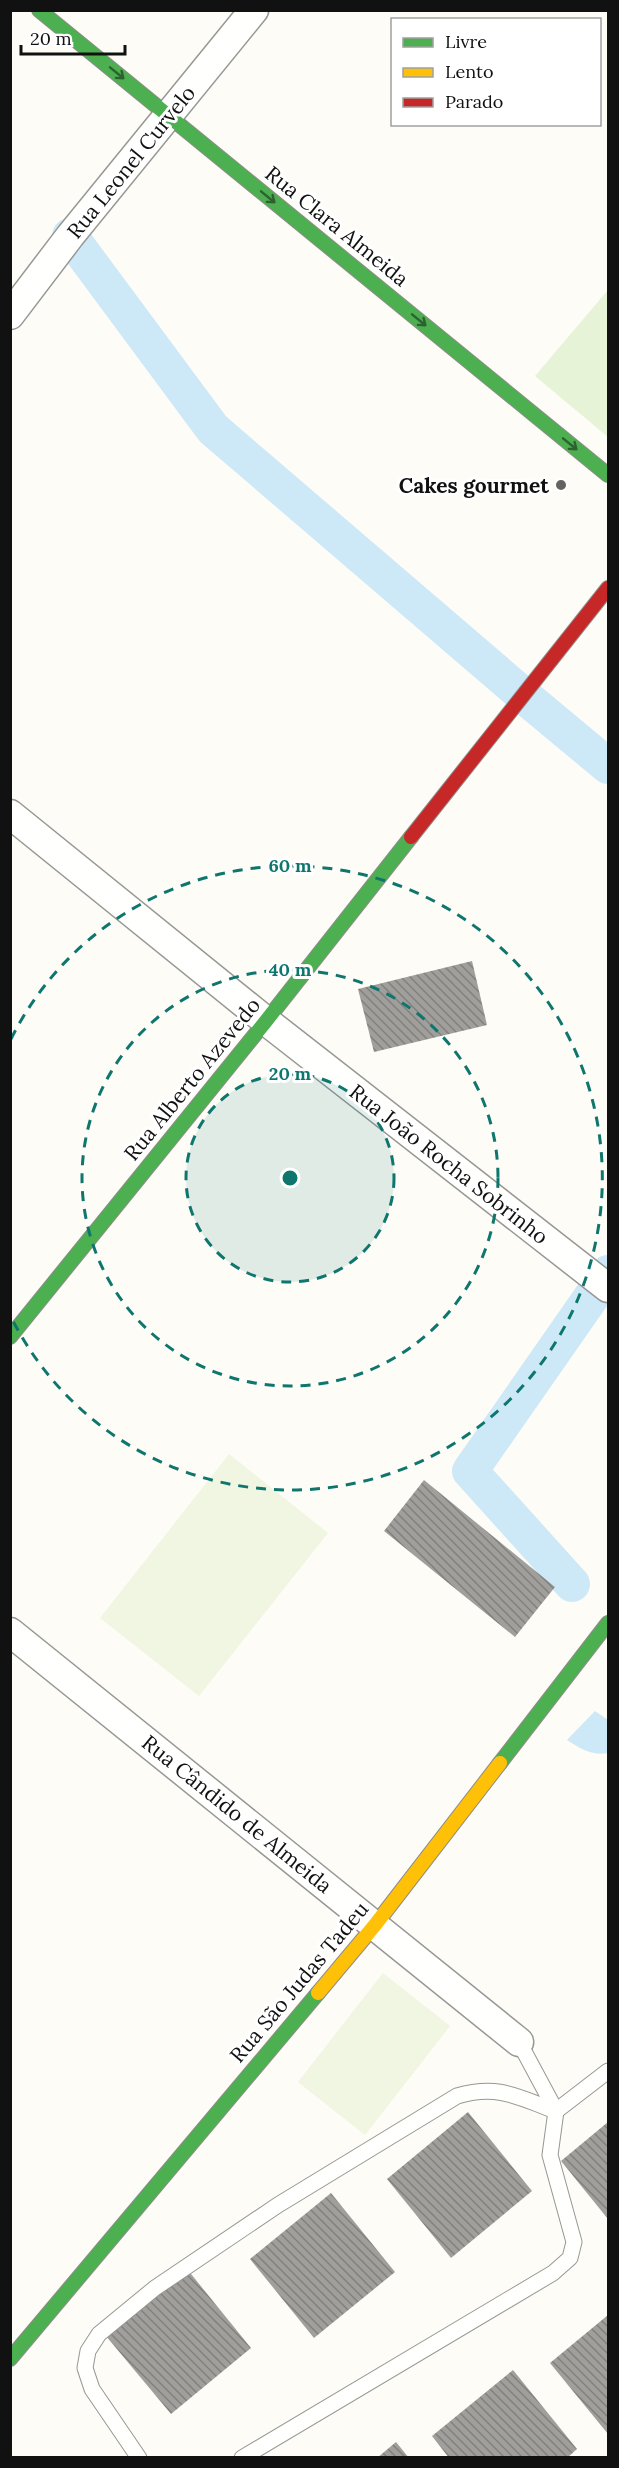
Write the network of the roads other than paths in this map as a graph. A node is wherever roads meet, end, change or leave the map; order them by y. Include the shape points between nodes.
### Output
1 (39, 10) edge
2 (254, 10) edge
3 (170, 116) junction
4 (10, 315) edge
5 (609, 475) edge
6 (609, 588) edge
7 (13, 820) edge
8 (266, 1021) junction
9 (609, 1288) edge
10 (10, 1337) edge
11 (609, 1623) edge
12 (10, 1632) edge
13 (375, 1925) junction
14 (519, 2042) joint
15 (609, 2071) edge
16 (556, 2111) junction
17 (10, 2359) edge
18 (139, 2457) edge
19 (242, 2457) edge

1 -> 3 street, Rua Clara Almeida
2 - 3 street, Rua Leonel Curvelo
3 - 4 street, Rua Leonel Curvelo
3 -> 5 street, Rua Clara Almeida
6 - 8 street, Rua Alberto Azevedo
7 - 8 street, Rua João Rocha Sobrinho
8 - 9 street, Rua João Rocha Sobrinho
8 - 10 street, Rua Alberto Azevedo
11 - 13 street, Rua São Judas Tadeu
12 - 13 street, Rua Cândido de Almeida
13 - 14 street, Rua Cândido de Almeida
13 - 17 street, Rua São Judas Tadeu
14 - 16 lane
15 - 16 lane
16 - 18 lane via 505,2092 479,2090 457,2096 278,2205 155,2288 99,2334 88,2351 85,2368 92,2389
16 - 19 lane via 550,2155 574,2242 570,2258 554,2273

